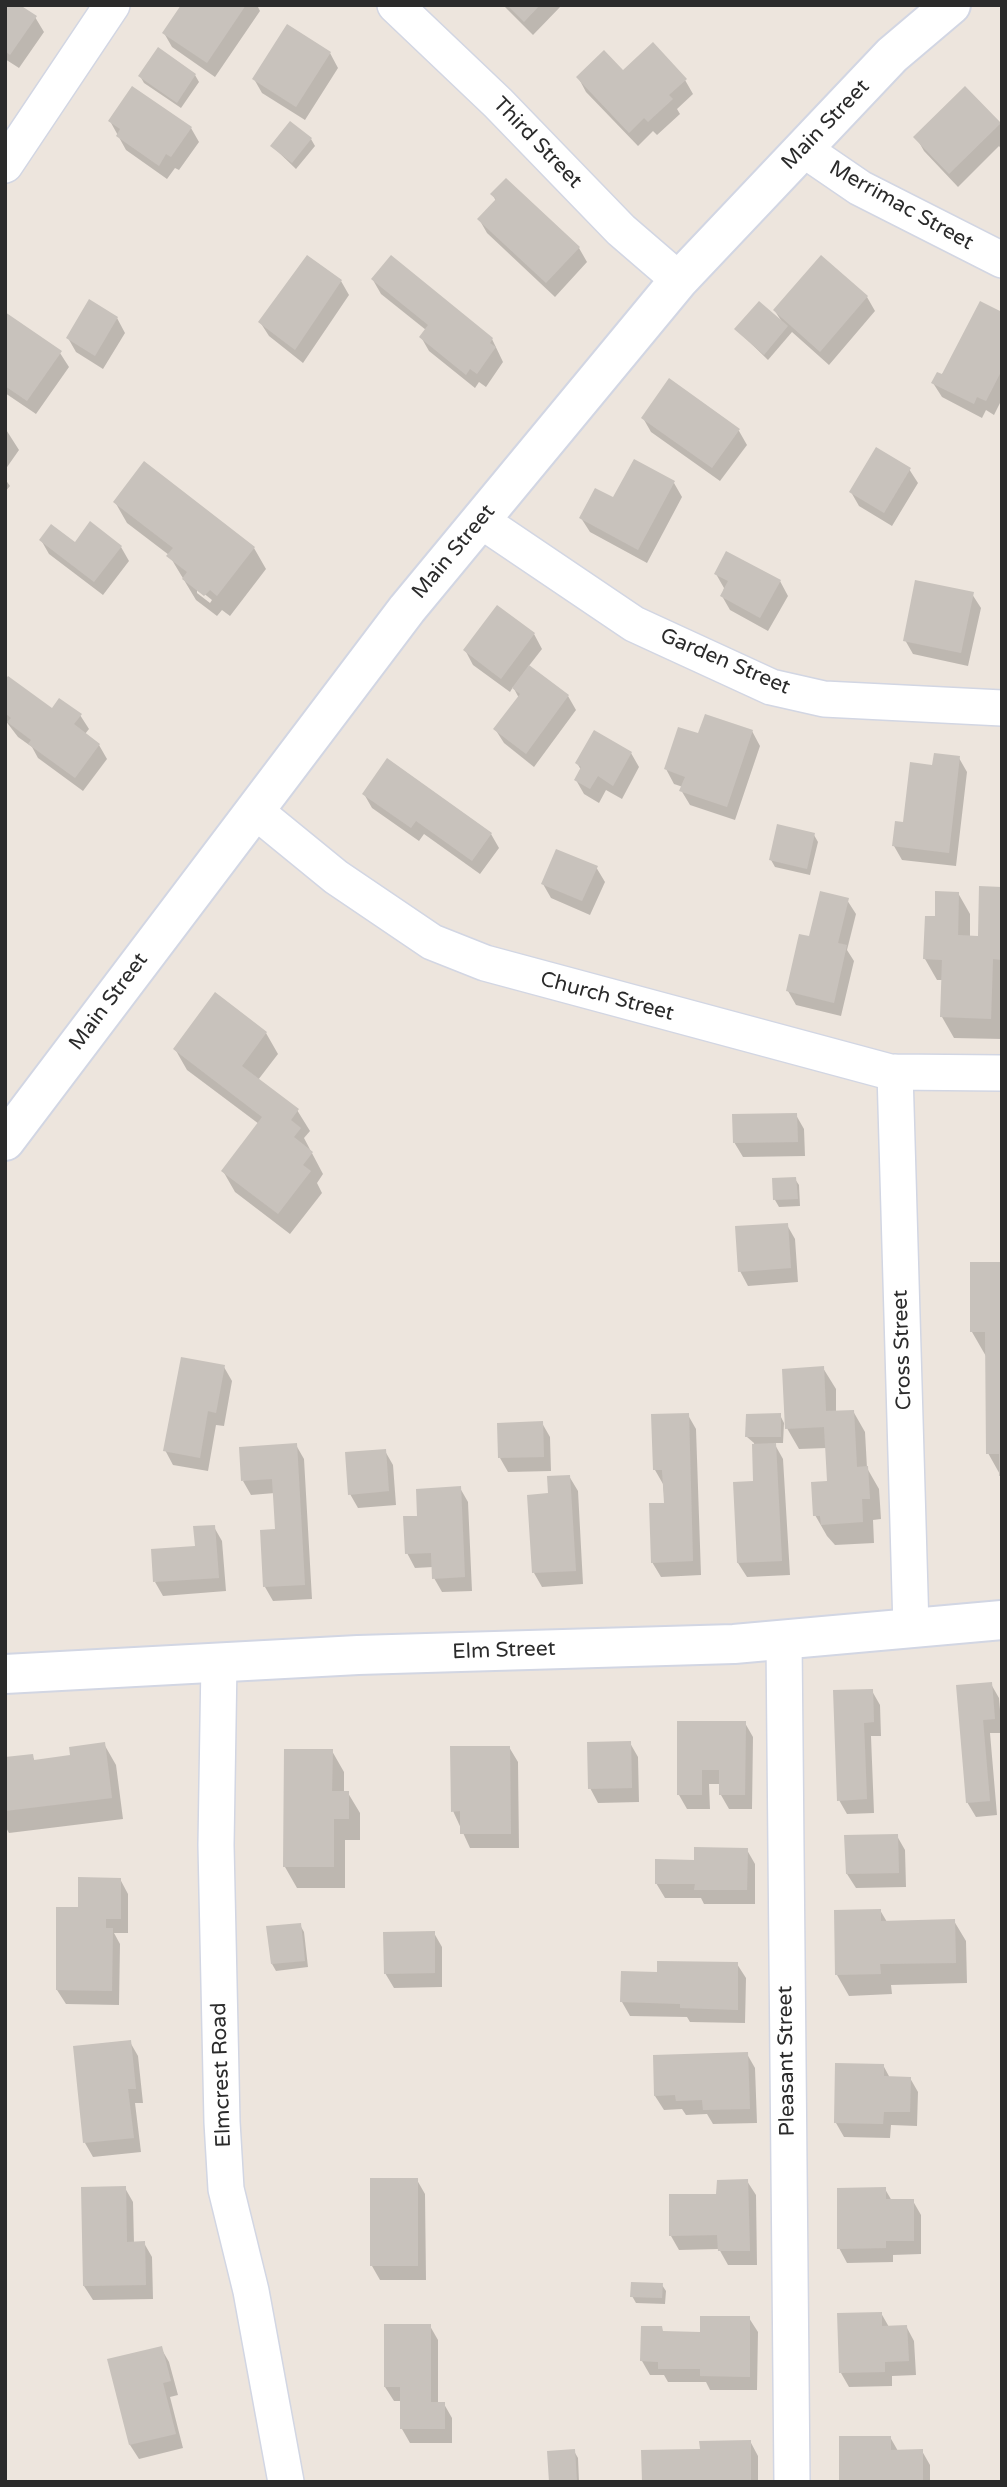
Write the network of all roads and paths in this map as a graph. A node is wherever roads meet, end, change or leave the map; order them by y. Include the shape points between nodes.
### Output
1 (112, 5) edge
2 (395, 5) edge
3 (951, 5) edge
4 (803, 149) junction
5 (5, 164) edge
6 (1002, 260) edge
7 (679, 280) junction
8 (480, 520) junction
9 (1002, 708) edge
10 (254, 810) junction
11 (895, 1072) junction
12 (1002, 1073) edge
13 (5, 1141) edge
14 (1002, 1620) edge
15 (911, 1628) junction
16 (784, 1640) junction
17 (219, 1662) junction
18 (5, 1674) edge
19 (286, 2482) edge
20 (792, 2482) edge

1 - 5 street
2 - 7 street, Third Street via 621,230
3 - 4 main road, Main Street via 892,55
4 - 6 street, Merrimac Street via 860,188
4 - 7 main road, Main Street
7 - 8 main road, Main Street
8 - 9 street, Garden Street via 634,624 771,687 824,699
8 - 10 main road, Main Street
10 - 11 street, Church Street via 335,877 432,942 568,987
10 - 13 main road, Main Street
11 - 12 street, Church Street
11 - 15 street, Cross Street
14 - 15 main road, Elm Street
15 - 16 main road, Elm Street
16 - 17 main road, Elm Street
16 - 20 street, Pleasant Street
17 - 18 main road, Elm Street
17 - 19 street, Elmcrest Road via 215,1845 226,2189 251,2291

